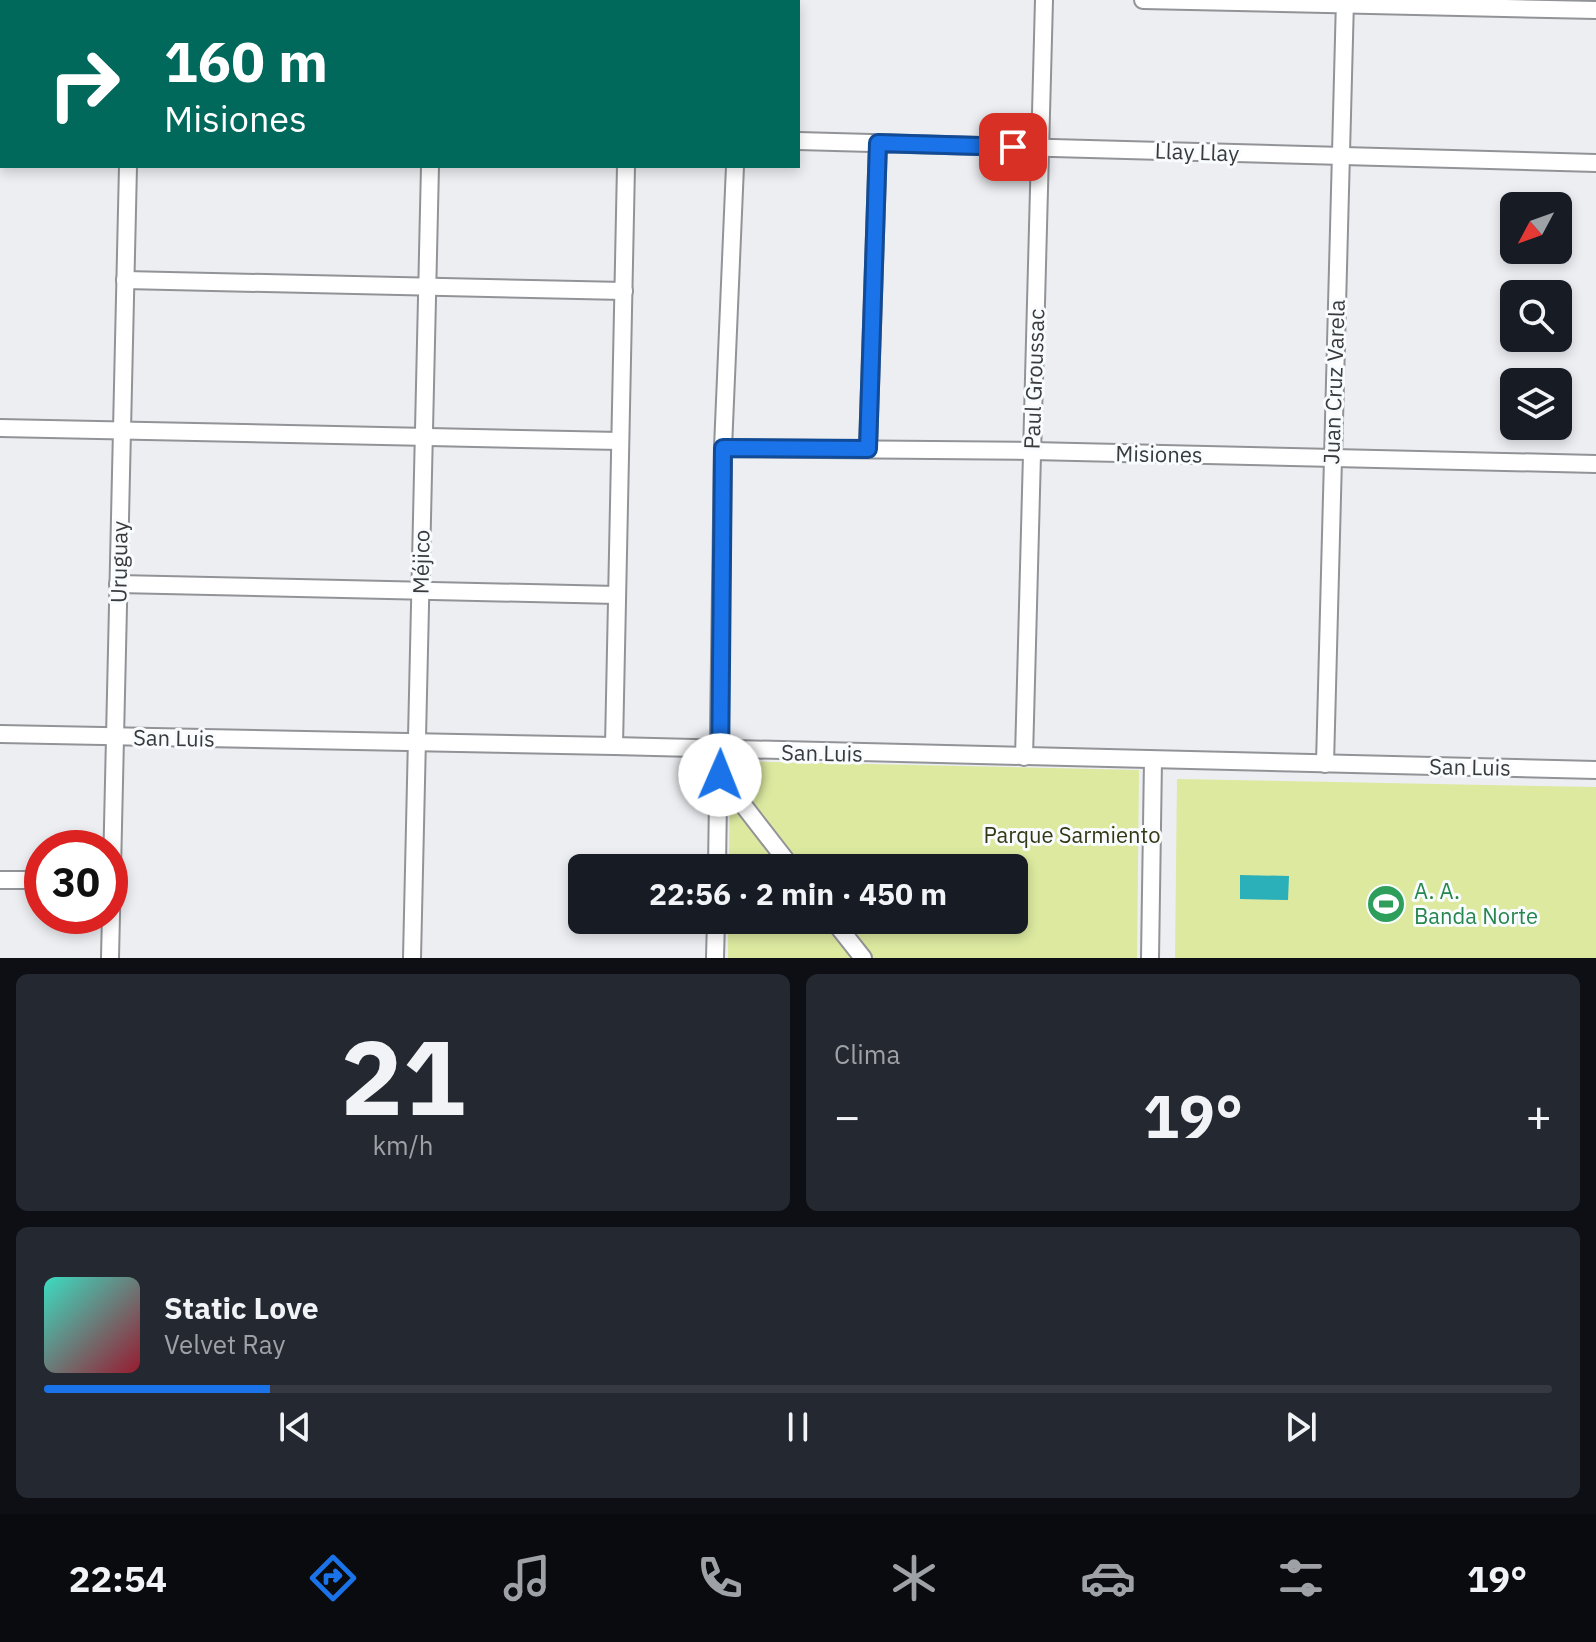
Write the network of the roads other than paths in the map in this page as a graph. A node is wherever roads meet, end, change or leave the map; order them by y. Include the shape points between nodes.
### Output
1 (1044, 0) edge
2 (1143, 0) edge
3 (1345, 2) edge
4 (1596, 10) edge
5 (800, 141) edge
6 (878, 143) junction
7 (1040, 148) junction
8 (1340, 156) junction
9 (1596, 163) edge
10 (128, 168) edge
11 (430, 168) edge
12 (626, 168) edge
13 (735, 168) edge
14 (125, 280) junction
15 (427, 288) junction
16 (624, 291) junction
17 (0, 428) edge
18 (122, 429) junction
19 (424, 435) junction
20 (620, 441) junction
21 (723, 448) junction
22 (868, 449) junction
23 (1032, 451) junction
24 (1332, 458) junction
25 (1596, 464) edge
26 (118, 584) junction
27 (420, 590) junction
28 (617, 595) junction
29 (0, 734) edge
30 (115, 736) junction
31 (417, 743) junction
32 (614, 746) junction
33 (720, 750) junction
34 (1024, 757) junction
35 (1153, 760) junction
36 (1325, 764) junction
37 (1596, 770) edge
38 (720, 775) junction
39 (112, 830) edge
40 (717, 854) edge
41 (781, 854) edge
42 (0, 880) edge
43 (24, 880) edge
44 (110, 934) edge
45 (716, 934) edge
46 (844, 934) edge
47 (110, 958) edge
48 (412, 958) edge
49 (715, 958) edge
50 (863, 958) edge
51 (1150, 958) edge

1 - 7 street, Paul Groussac
2 - 3 street
3 - 4 street
3 - 8 street, Juan Cruz Varela
5 - 6 street, Llay Llay
6 - 7 street, Llay Llay
6 - 22 street
7 - 8 street, Llay Llay
7 - 23 street, Paul Groussac
8 - 9 street, Llay Llay
8 - 24 street, Juan Cruz Varela
10 - 14 street, Uruguay
11 - 15 street, Méjico
12 - 16 street
13 - 21 street
14 - 15 street
14 - 18 street, Uruguay
15 - 16 street
15 - 19 street, Méjico
16 - 20 street
17 - 18 street
18 - 19 street
18 - 26 street, Uruguay
19 - 20 street
19 - 27 street, Méjico
20 - 28 street
21 - 22 street, Misiones
21 - 33 street
22 - 23 street, Misiones
23 - 24 street, Misiones
23 - 34 street, Paul Groussac
24 - 25 street, Misiones
24 - 36 street, Juan Cruz Varela
26 - 27 street
26 - 30 street, Uruguay
27 - 28 street
27 - 31 street, Méjico
28 - 32 street
29 - 30 street, San Luis
30 - 31 street, San Luis
30 - 39 street, Uruguay
31 - 32 street, San Luis
31 - 48 street, Méjico
32 - 33 street, San Luis
33 - 34 street, San Luis
33 - 38 street
34 - 35 street, San Luis
35 - 36 street, San Luis
35 - 51 street
36 - 37 street, San Luis
38 - 40 street
38 - 41 street
42 - 43 street
44 - 47 street, Uruguay
45 - 49 street
46 - 50 street

